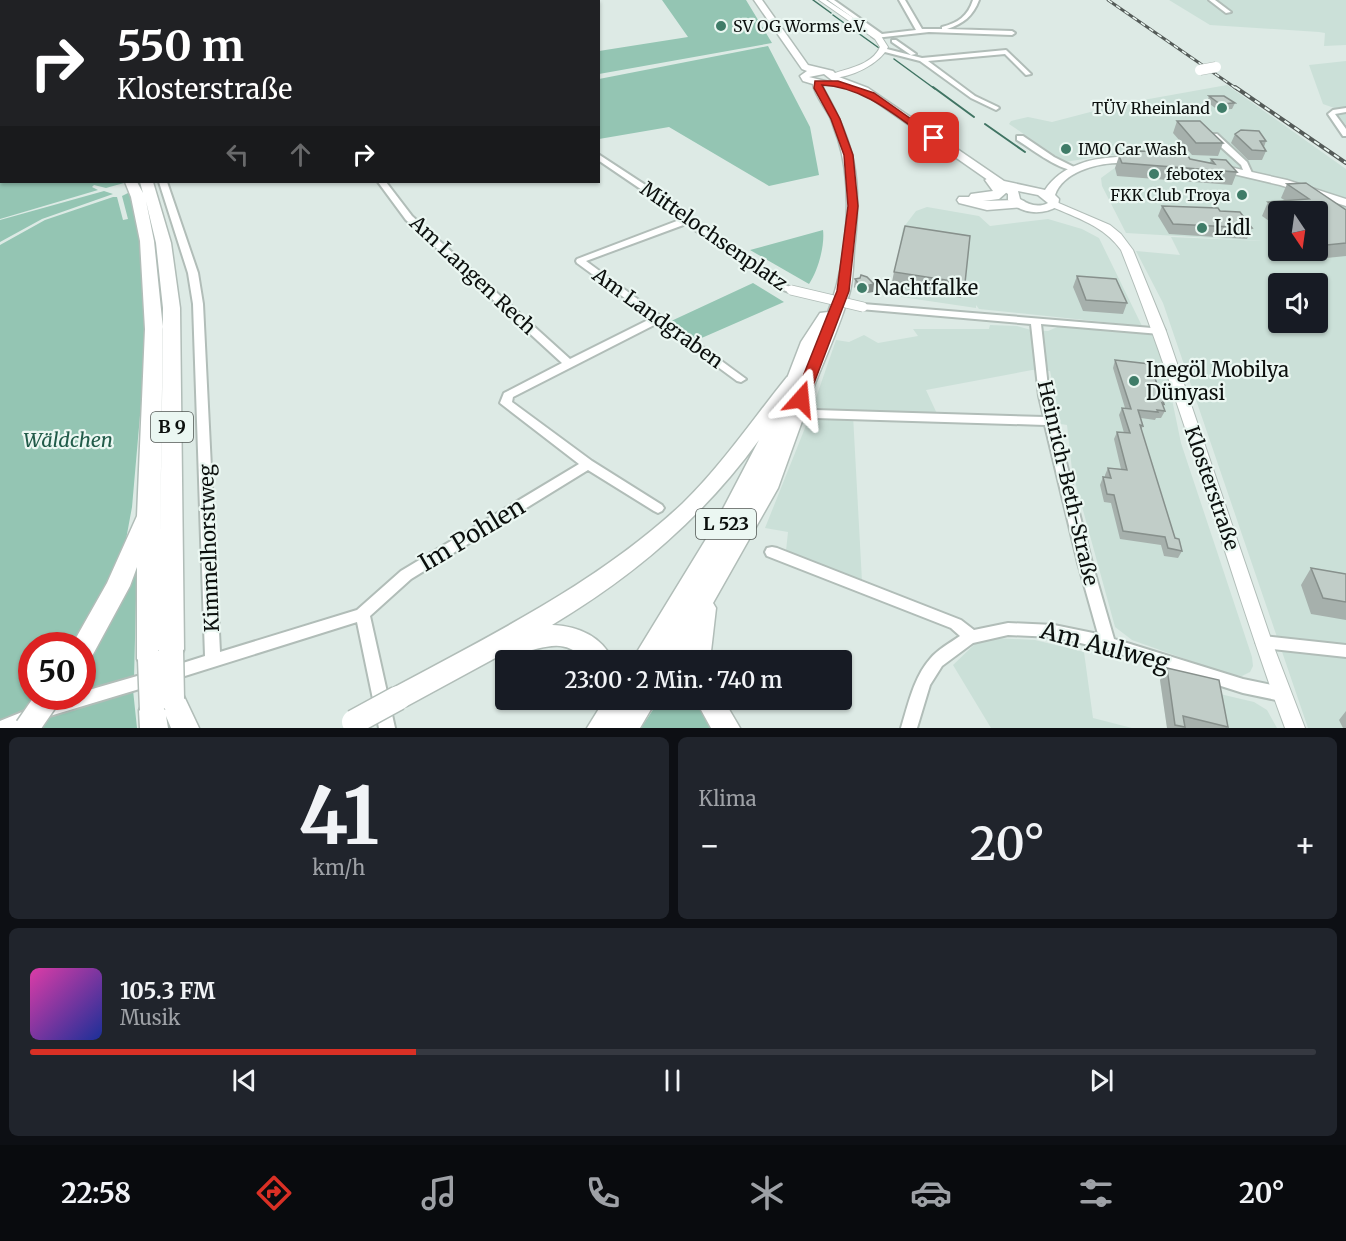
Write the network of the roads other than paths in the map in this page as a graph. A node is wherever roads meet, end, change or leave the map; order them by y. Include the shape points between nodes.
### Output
1 (756, 0) edge
2 (822, 0) edge
3 (831, 0) edge
4 (903, 0) edge
5 (976, 0) edge
6 (1212, 0) edge
7 (1228, 12) dead end
8 (951, 29) junction
9 (920, 31) junction
10 (1012, 33) dead end
11 (878, 37) junction
12 (894, 41) dead end
13 (883, 50) junction
14 (919, 59) junction
15 (1219, 69) dead end
16 (1202, 72) dead end
17 (1028, 74) dead end
18 (823, 77) junction
19 (996, 108) dead end
20 (1346, 110) edge
21 (1204, 126) edge
22 (1346, 134) edge
23 (1020, 138) dead end
24 (600, 157) edge
25 (1148, 160) edge
26 (1204, 165) edge
27 (975, 167) junction
28 (1074, 169) junction
29 (1248, 172) junction
30 (992, 180) junction
31 (1059, 181) junction
32 (131, 183) edge
33 (157, 183) edge
34 (157, 183) edge
35 (383, 183) edge
36 (1021, 195) junction
37 (1050, 202) junction
38 (1346, 202) edge
39 (688, 220) junction
40 (658, 319) junction
41 (1036, 321) junction
42 (1160, 331) junction
43 (569, 364) junction
44 (741, 379) dead end
45 (804, 398) junction
46 (1051, 422) junction
47 (588, 464) junction
48 (658, 508) dead end
49 (148, 512) junction
50 (772, 552) dead end
51 (706, 597) junction
52 (362, 614) junction
53 (92, 632) edge
54 (970, 635) junction
55 (1263, 642) junction
56 (1108, 644) junction
57 (500, 650) edge
58 (593, 650) edge
59 (651, 650) edge
60 (674, 650) edge
61 (698, 650) edge
62 (1346, 651) edge
63 (495, 653) edge
64 (160, 654) junction
65 (213, 659) junction
66 (1281, 694) junction
67 (40, 710) edge
68 (395, 710) edge
69 (602, 710) edge
70 (612, 710) edge
71 (636, 710) edge
72 (715, 710) edge
73 (159, 713) edge
74 (350, 726) edge
75 (0, 728) edge
76 (27, 728) edge
77 (176, 728) edge
78 (185, 728) edge
79 (600, 728) edge
80 (624, 728) edge
81 (726, 728) edge
82 (909, 728) edge
83 (1295, 728) edge

1 - 18 main road, L 523 via 798,59 800,69
2 - 11 street
3 - 11 street
4 - 9 street
5 - 8 street via 969,15
6 - 7 street
8 - 9 street
8 - 10 street
9 - 11 street
11 - 13 street
12 - 14 street
13 - 14 street
13 - 18 street via 860,66
14 - 17 street via 1006,52
14 - 19 street via 973,97
15 - 16 highway
18 - 27 main road, Klosterstraße via 871,95
18 - 45 main road, L 523 via 810,87 822,101 842,156 847,188 846,222 831,306 808,342
20 - 22 street via 1331,114
21 - 29 street
23 - 28 street
24 - 39 street, Mittelochsenplatz
25 - 28 main road via 1102,161
26 - 29 main road
27 - 30 main road, Klosterstraße
27 - 36 main road, Klosterstraße
28 - 31 main road
29 - 38 main road
30 - 36 main road, Klosterstraße
30 - 36 highway via 1000,190 997,195 966,198 987,206
31 - 36 main road
31 - 37 main road via 1050,190
32 - 49 highway, B 9 via 147,241 153,296
33 - 64 highway, B 9 via 173,351
34 - 65 street, Kimmelhorstweg via 193,273 198,304
35 - 43 street, Am Langen Rech via 409,218
36 - 37 main road, Klosterstraße
36 - 37 main road, Klosterstraße via 1032,208
37 - 42 street, Klosterstraße via 1125,247
39 - 40 street, Am Landgraben via 580,261
39 - 41 street, Mittelochsenplatz, bridge via 790,290 863,307
40 - 43 street
40 - 44 street, Am Landgraben
41 - 42 street, Mittelochsenplatz
41 - 46 street, Heinrich-Beth-Straße via 1044,396
42 - 55 street, Klosterstraße
43 - 47 street via 506,399
45 - 46 street
45 - 51 highway, L 523 via 767,488
45 - 59 highway, L 523 via 774,430 722,532
45 - 68 highway via 636,556 560,609
46 - 56 street, Heinrich-Beth-Straße
47 - 48 street
47 - 52 street, Im Pohlen via 406,575
49 - 53 highway, B 9 via 118,586
49 - 64 highway
50 - 54 street via 956,624
51 - 60 highway, L 523
51 - 61 highway
52 - 65 street, Im Pohlen
52 - 68 street
54 - 56 street, Am Aulweg via 1029,627
54 - 82 street, Am Aulweg via 933,667 919,691
55 - 62 street
55 - 66 street, Klosterstraße
56 - 66 street, Am Aulweg via 1247,689
57 - 58 highway via 540,635 565,635
63 - 68 highway
64 - 73 highway, bridge
65 - 75 street, Kimmelhorstweg
66 - 83 street, Klosterstraße
67 - 76 highway, bridge
68 - 74 highway
69 - 79 highway
70 - 79 highway
71 - 80 highway
72 - 81 highway
73 - 77 highway
73 - 78 highway

